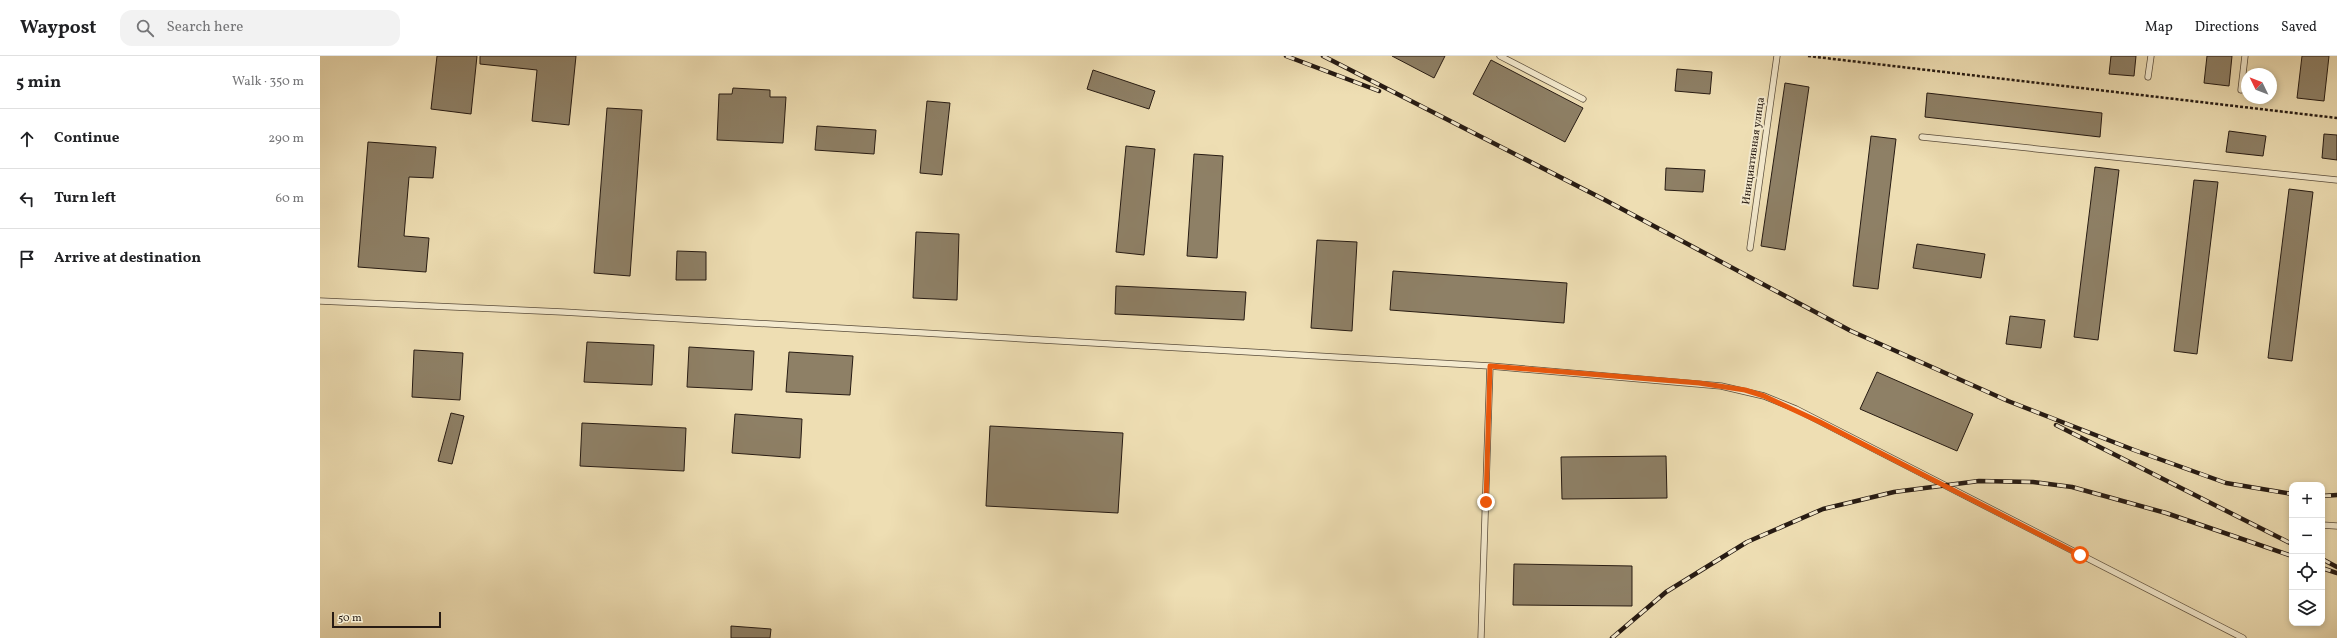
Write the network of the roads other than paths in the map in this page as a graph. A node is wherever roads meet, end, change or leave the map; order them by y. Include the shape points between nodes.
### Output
1 (1500, 56) edge
2 (1777, 56) edge
3 (2150, 56) edge
4 (2245, 56) edge
5 (2244, 68) edge
6 (2148, 77) dead end
7 (1583, 99) dead end
8 (1922, 138) dead end
9 (2337, 180) edge
10 (1750, 248) dead end
11 (320, 301) edge
12 (1490, 366) junction
13 (2325, 525) edge
14 (2337, 526) edge
15 (1481, 638) edge
16 (2244, 638) edge

1 - 7 lane
2 - 10 lane, Инициативная улица
3 - 6 lane
4 - 5 lane
8 - 9 lane
11 - 12 lane via 563,312
12 - 15 lane
12 - 16 lane via 1699,383 1745,390 1764,396 1838,430
13 - 14 lane

